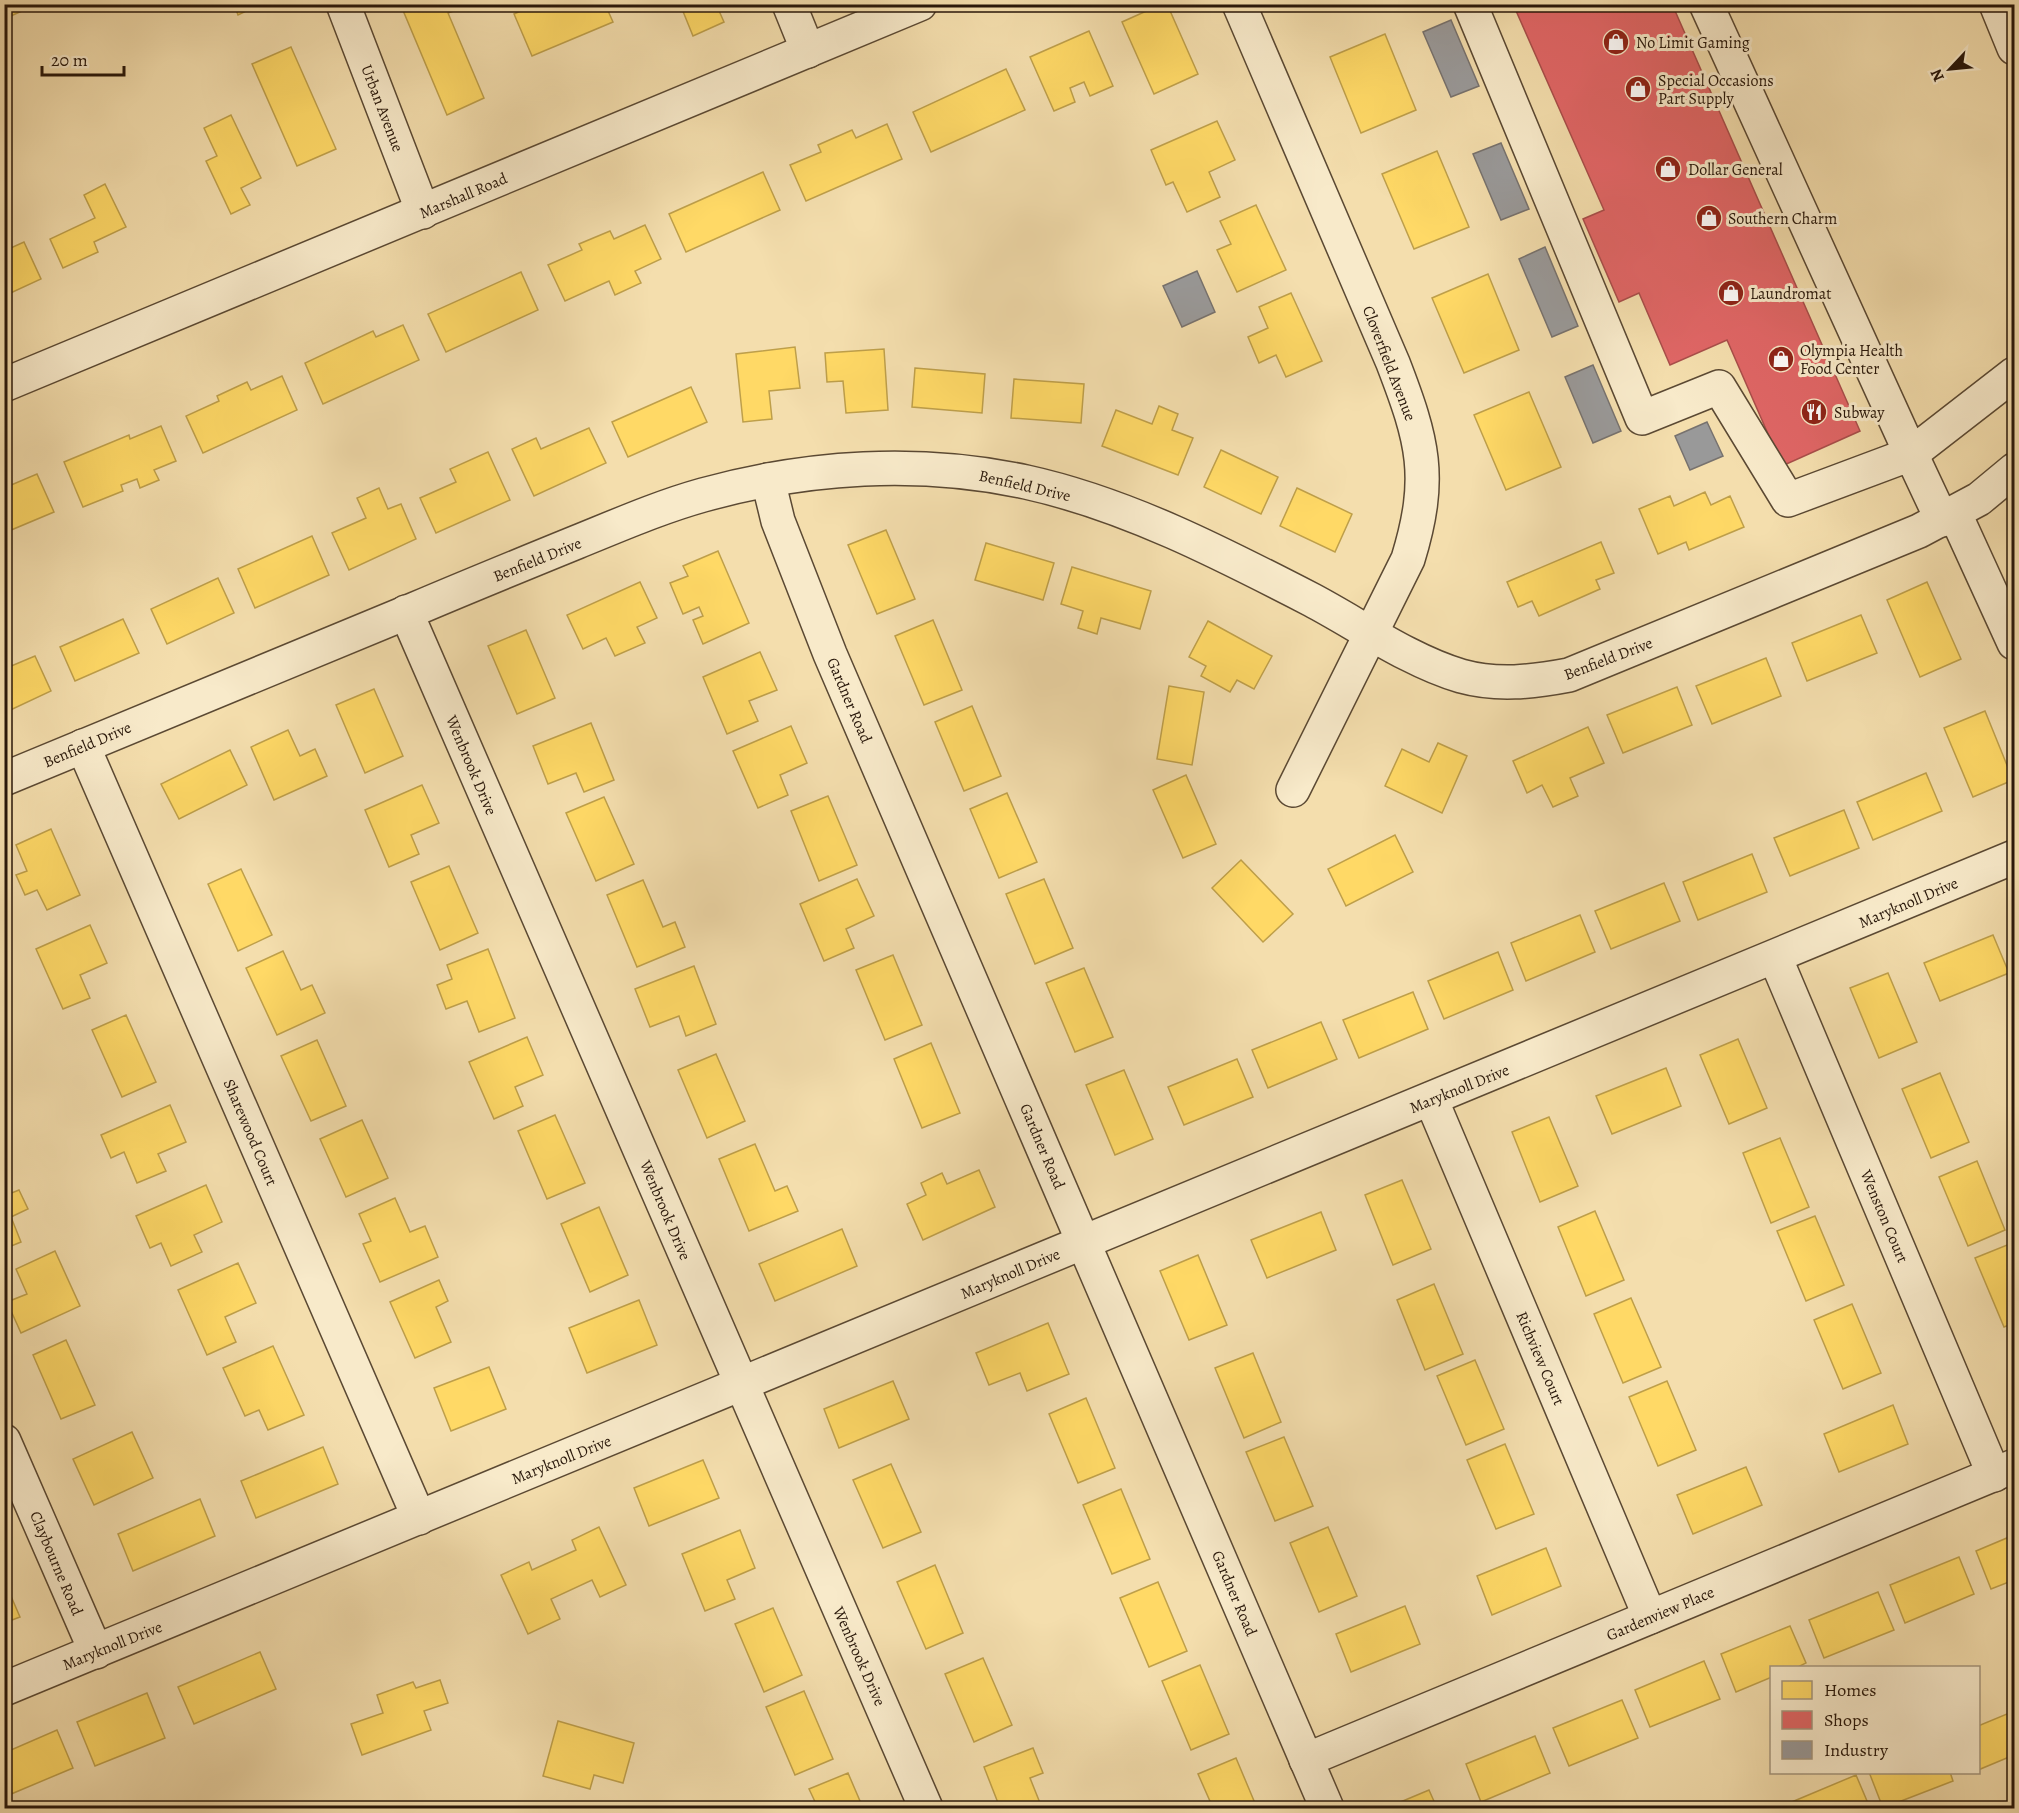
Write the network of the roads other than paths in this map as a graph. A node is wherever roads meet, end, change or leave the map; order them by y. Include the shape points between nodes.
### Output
1 (343, 4) edge
2 (789, 4) edge
3 (920, 4) edge
4 (1239, 4) edge
5 (1470, 4) edge
6 (1706, 4) edge
7 (1996, 4) edge
8 (2014, 48) edge
9 (808, 51) junction
10 (423, 212) junction
11 (2014, 374) edge
12 (4, 385) edge
13 (1911, 454) junction
14 (2014, 470) edge
15 (768, 480) junction
16 (1948, 517) junction
17 (406, 612) junction
18 (1371, 633) junction
19 (2014, 643) edge
20 (83, 746) junction
21 (4, 779) edge
22 (1293, 790) dead end
23 (2014, 857) edge
24 (1775, 957) junction
25 (1431, 1099) junction
26 (1084, 1241) junction
27 (742, 1384) junction
28 (4, 1441) edge
29 (2004, 1471) edge
30 (419, 1518) junction
31 (1650, 1617) junction
32 (96, 1652) junction
33 (4, 1689) edge
34 (1306, 1760) junction
35 (926, 1809) edge
36 (1328, 1809) edge

1 - 10 street, Urban Avenue
2 - 9 street
3 - 9 street, Marshall Road
4 - 18 street, Cloverfield Avenue via 1393,363 1422,455 1424,489 1419,524 1408,559
5 - 13 street via 1642,418 1719,387 1788,500
6 - 13 street
7 - 8 street
9 - 10 street, Marshall Road
10 - 12 street, Marshall Road
11 - 13 street
13 - 16 street
14 - 16 street, Benfield Drive via 1979,499
15 - 17 street, Benfield Drive via 651,512
15 - 18 street, Benfield Drive via 875,468 939,470 1025,482 1164,528
15 - 26 street, Gardner Road via 777,521 830,654
16 - 18 street, Benfield Drive via 1569,675 1507,682 1460,675
16 - 19 street
17 - 20 street, Benfield Drive
17 - 27 street, Wenbrook Drive
18 - 22 street, Cloverfield Avenue
20 - 21 street, Benfield Drive
20 - 30 street, Sharewood Court
23 - 24 street, Maryknoll Drive
24 - 25 street, Maryknoll Drive
24 - 29 street, Wenston Court
25 - 26 street, Maryknoll Drive
25 - 31 street, Richview Court
26 - 27 street, Maryknoll Drive
26 - 34 street, Gardner Road
27 - 30 street, Maryknoll Drive
27 - 35 street, Wenbrook Drive
28 - 32 street, Claybourne Road
29 - 31 street, Gardenview Place
30 - 32 street, Maryknoll Drive
31 - 34 street, Gardenview Place
32 - 33 street, Maryknoll Drive
34 - 36 street, Gardner Road

